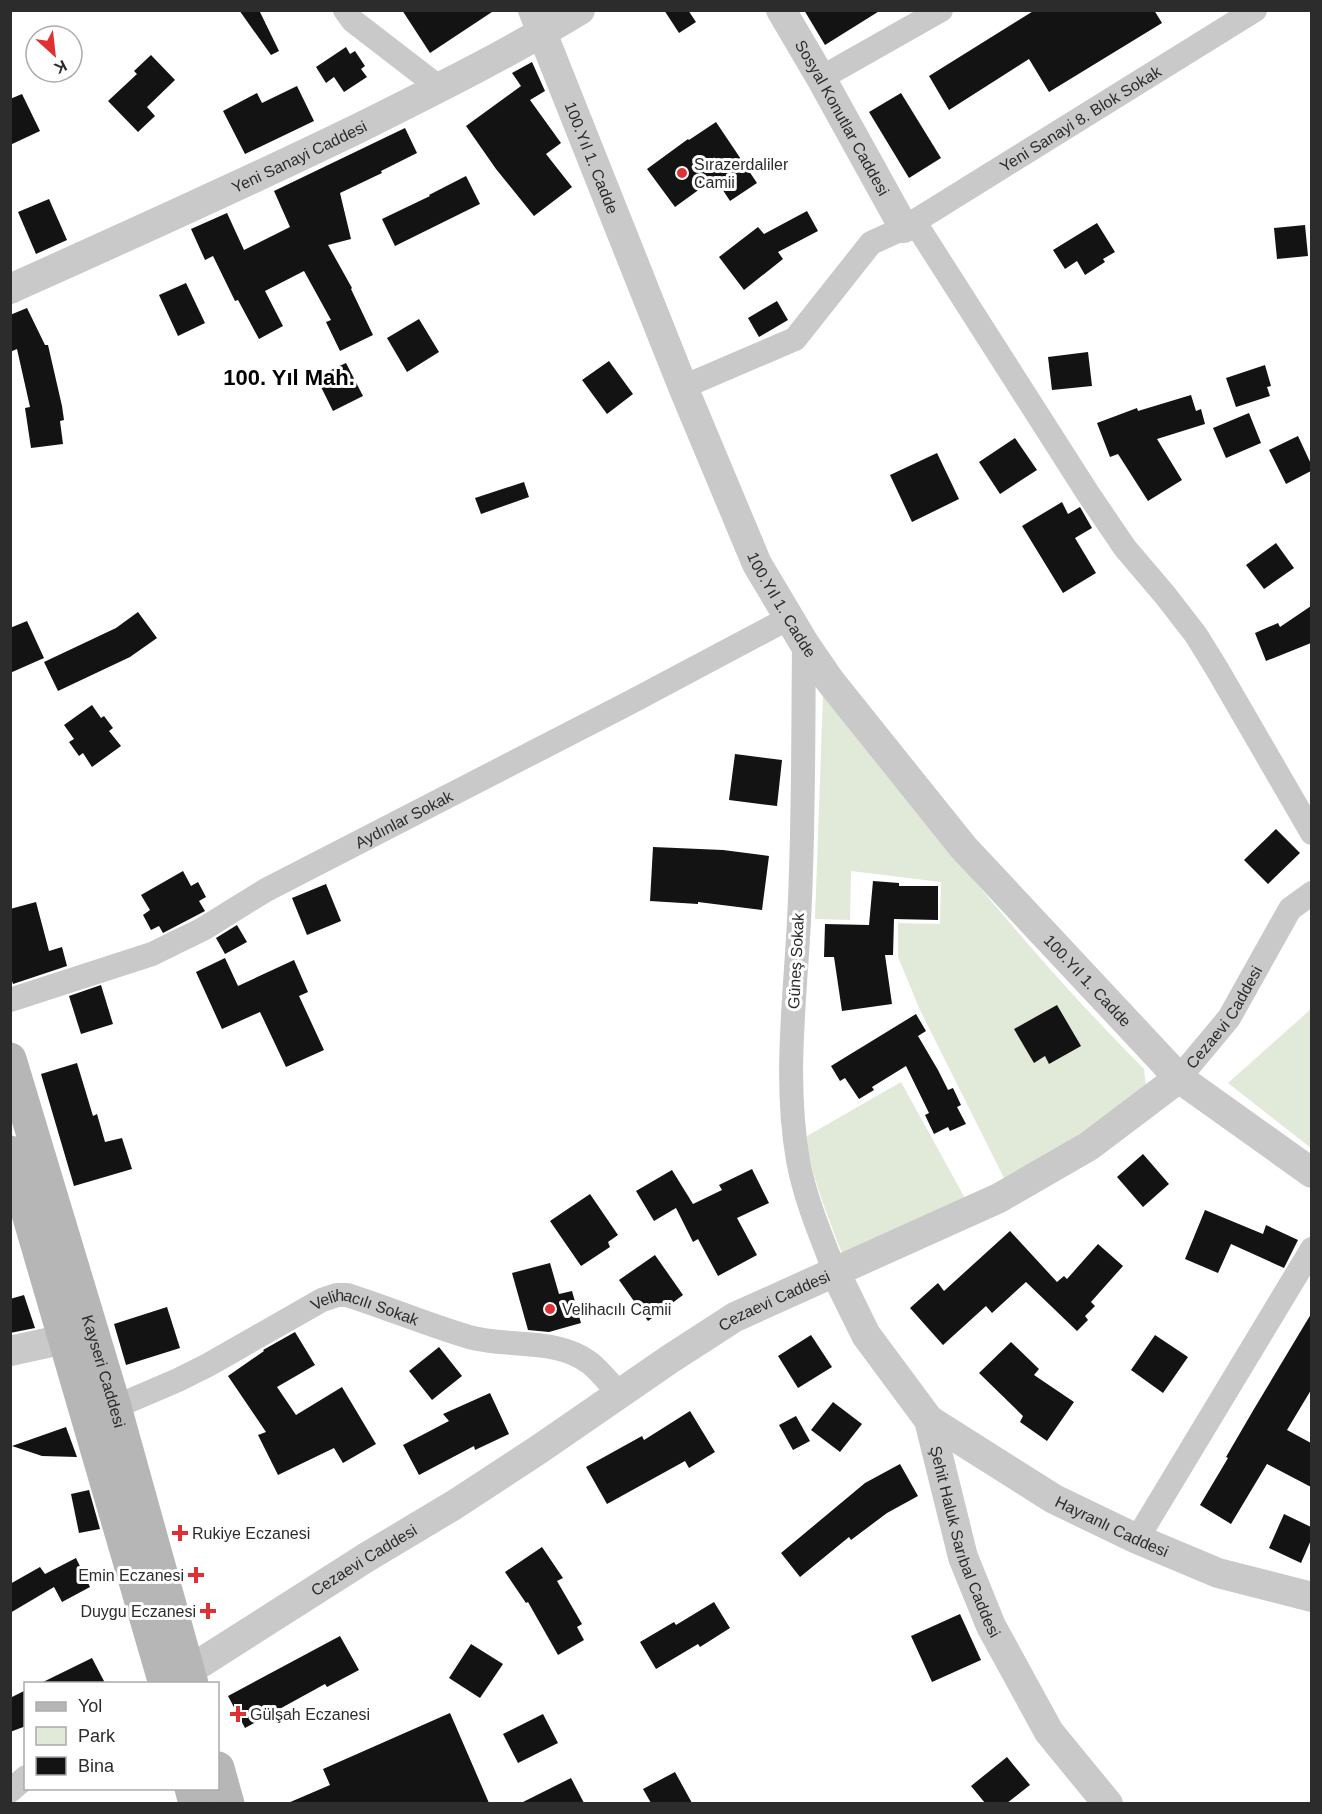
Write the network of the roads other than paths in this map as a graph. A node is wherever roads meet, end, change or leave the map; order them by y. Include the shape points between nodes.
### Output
1 (345, 10) edge
2 (580, 10) edge
3 (780, 10) edge
4 (941, 10) edge
5 (1245, 13) edge
6 (537, 22) edge
7 (821, 78) junction
8 (440, 88) junction
9 (909, 224) junction
10 (10, 289) edge
11 (683, 387) junction
12 (789, 618) junction
13 (804, 643) junction
14 (1311, 833) edge
15 (1311, 893) edge
16 (10, 1000) edge
17 (10, 1059) edge
18 (1179, 1078) junction
19 (10, 1152) edge
20 (1311, 1173) edge
21 (1311, 1248) edge
22 (835, 1272) junction
23 (65, 1339) junction
24 (10, 1351) edge
25 (619, 1394) junction
26 (115, 1407) junction
27 (929, 1420) junction
28 (1137, 1539) junction
29 (1311, 1597) edge
30 (182, 1679) edge
31 (219, 1772) edge
32 (24, 1779) edge
33 (10, 1791) edge
34 (228, 1803) edge
35 (1108, 1803) edge

1 - 8 street via 353,21
2 - 6 street, Yeni Sanayi Caddesi
3 - 7 street, Sosyal Konutlar Caddesi
4 - 7 street
5 - 9 street, Yeni Sanayi 8. Blok Sokak
6 - 8 street, Yeni Sanayi Caddesi
6 - 11 street, 100.Yıl 1. Cadde
7 - 9 street, Sosyal Konutlar Caddesi
8 - 10 street, Yeni Sanayi Caddesi
9 - 11 street, Yeni Sanayi 8. Blok Sokak via 871,243 795,339
9 - 14 street via 1125,548 1196,635
11 - 12 street, 100.Yıl 1. Cadde via 757,564
12 - 13 street, 100.Yıl 1. Cadde
12 - 16 street, Aydınlar Sokak via 266,890 203,929 152,954
13 - 18 street, 100.Yıl 1. Cadde via 963,846
13 - 22 street, Güneş Sokak via 801,866 791,1101 801,1174
15 - 18 street, Cezaevi Caddesi via 1290,909 1229,1018
17 - 26 main road, Kayseri Caddesi
18 - 20 street, 100.Yıl 1. Cadde
18 - 22 street, Cezaevi Caddesi via 1089,1146 999,1198
19 - 23 main road, Kayseri Caddesi
21 - 28 street
22 - 25 street, Cezaevi Caddesi via 735,1317
22 - 27 street, Şehit Haluk Sarıbal Caddesi via 866,1335
23 - 24 street
23 - 30 main road, Kayseri Caddesi
25 - 26 street, Velihacılı Sokak via 589,1362 564,1350 471,1337 337,1294 208,1365
25 - 30 street, Cezaevi Caddesi
26 - 30 main road, Kayseri Caddesi
27 - 28 street, Hayranlı Caddesi via 1054,1499
27 - 35 street, Şehit Haluk Sarıbal Caddesi via 963,1557 990,1626 1049,1732
28 - 29 street, Hayranlı Caddesi via 1218,1573
31 - 34 main road
32 - 33 street

